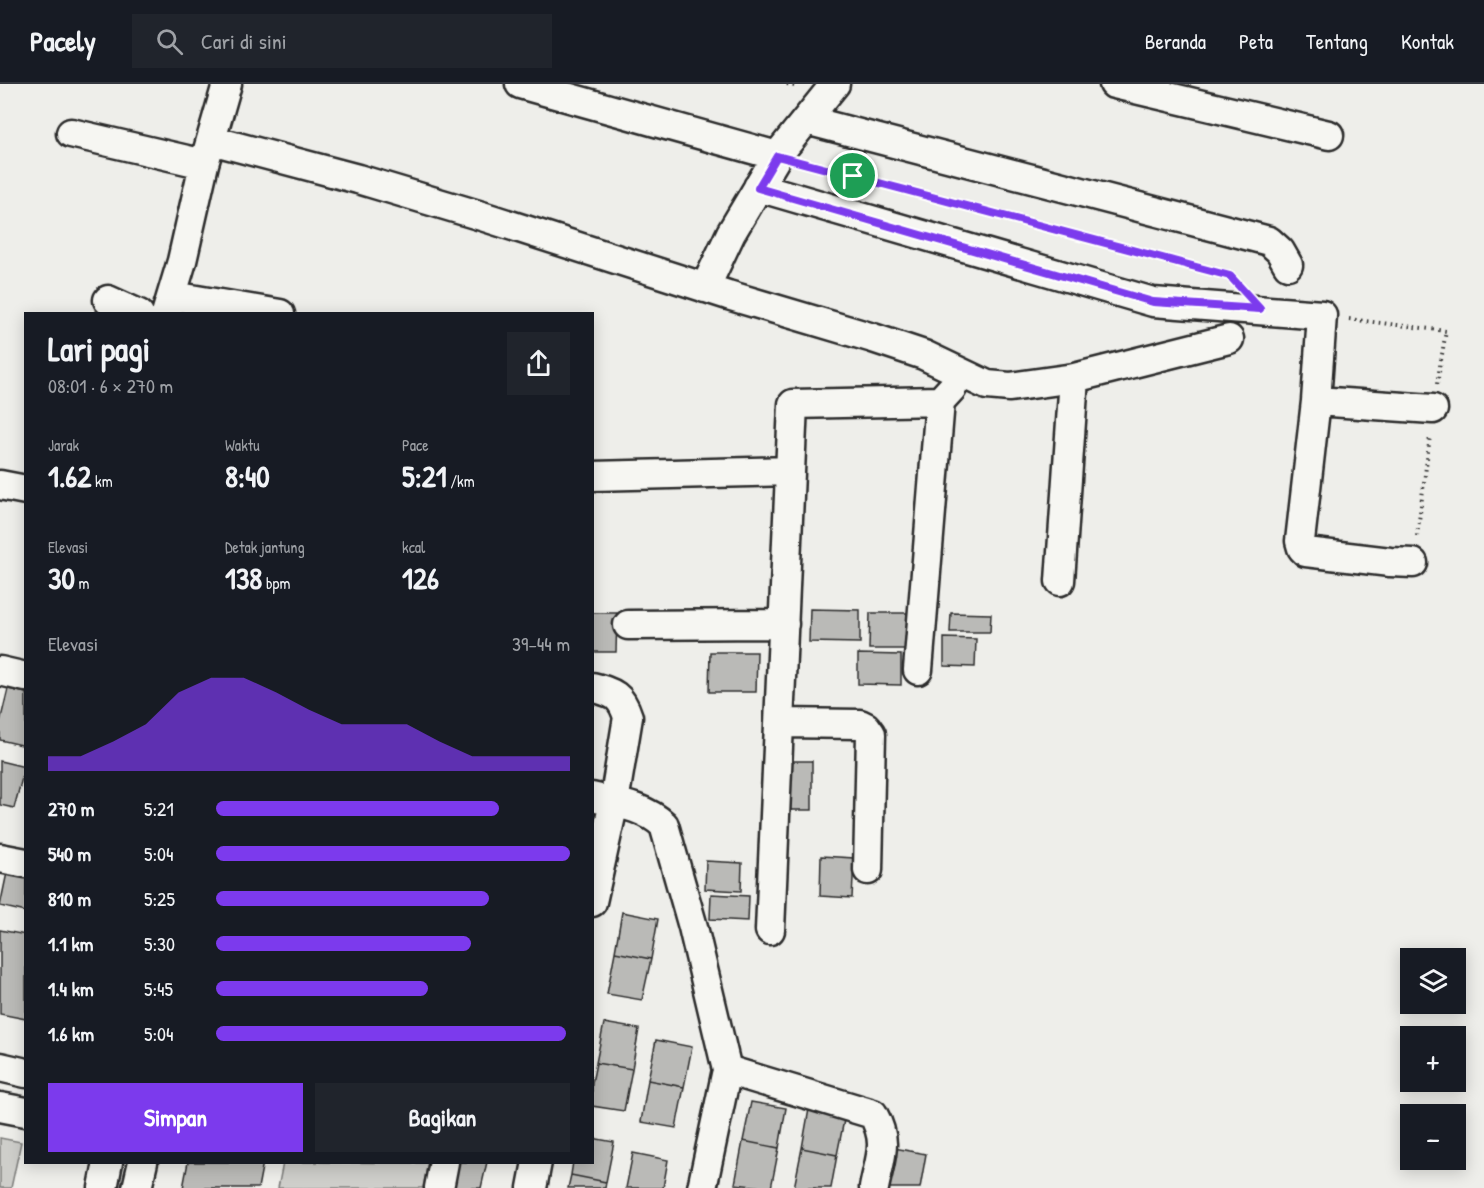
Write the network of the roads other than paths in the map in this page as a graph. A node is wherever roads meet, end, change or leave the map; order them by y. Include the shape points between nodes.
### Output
1 (227, 84) edge
2 (520, 84) edge
3 (835, 84) edge
4 (1114, 84) edge
5 (806, 120) junction
6 (71, 133) dead end
7 (1329, 135) dead end
8 (208, 152) junction
9 (777, 156) junction
10 (758, 188) junction
11 (1288, 265) dead end
12 (705, 288) junction
13 (108, 300) dead end
14 (170, 305) edge
15 (135, 312) edge
16 (256, 312) edge
17 (1229, 339) dead end
18 (965, 373) junction
19 (1074, 378) junction
20 (940, 401) junction
21 (1316, 401) junction
22 (1433, 409) dead end
23 (790, 471) junction
24 (594, 476) edge
25 (0, 485) edge
26 (24, 490) edge
27 (1413, 563) dead end
28 (1060, 581) dead end
29 (784, 624) junction
30 (628, 625) dead end
31 (918, 670) dead end
32 (0, 671) edge
33 (24, 677) edge
34 (594, 688) edge
35 (780, 723) junction
36 (603, 800) edge
37 (0, 858) edge
38 (24, 863) edge
39 (868, 870) dead end
40 (594, 883) edge
41 (770, 930) dead end
42 (0, 1068) edge
43 (727, 1070) junction
44 (24, 1073) edge
45 (0, 1107) edge
46 (24, 1112) edge
47 (108, 1164) edge
48 (143, 1164) edge
49 (444, 1164) edge
50 (537, 1164) edge
51 (103, 1188) edge
52 (137, 1188) edge
53 (440, 1188) edge
54 (532, 1188) edge
55 (702, 1188) edge
56 (873, 1188) edge

1 - 8 street
2 - 9 street
3 - 5 street
4 - 7 street
5 - 9 street
5 - 11 street via 1269,241
6 - 8 street
8 - 12 street via 358,179
8 - 14 street
9 - 10 street
10 - 12 street
10 - 21 street via 1153,302 1322,315
12 - 18 street via 873,338
13 - 15 street
14 - 16 street
17 - 19 street
18 - 19 street via 999,387
18 - 20 street
19 - 28 street
20 - 23 street via 793,404
20 - 31 street
21 - 22 street
21 - 27 street via 1302,549
23 - 24 street
23 - 29 street
25 - 26 street
29 - 30 street
29 - 35 street
32 - 33 street
34 - 36 street via 612,692 624,704 628,717
35 - 39 street via 860,724 871,734
35 - 41 street
36 - 40 street
36 - 43 street via 643,811 664,825
37 - 38 street
42 - 44 street
43 - 55 street
43 - 56 street via 873,1114 883,1143
45 - 46 street
47 - 51 street
48 - 52 street
49 - 53 street
50 - 54 street

